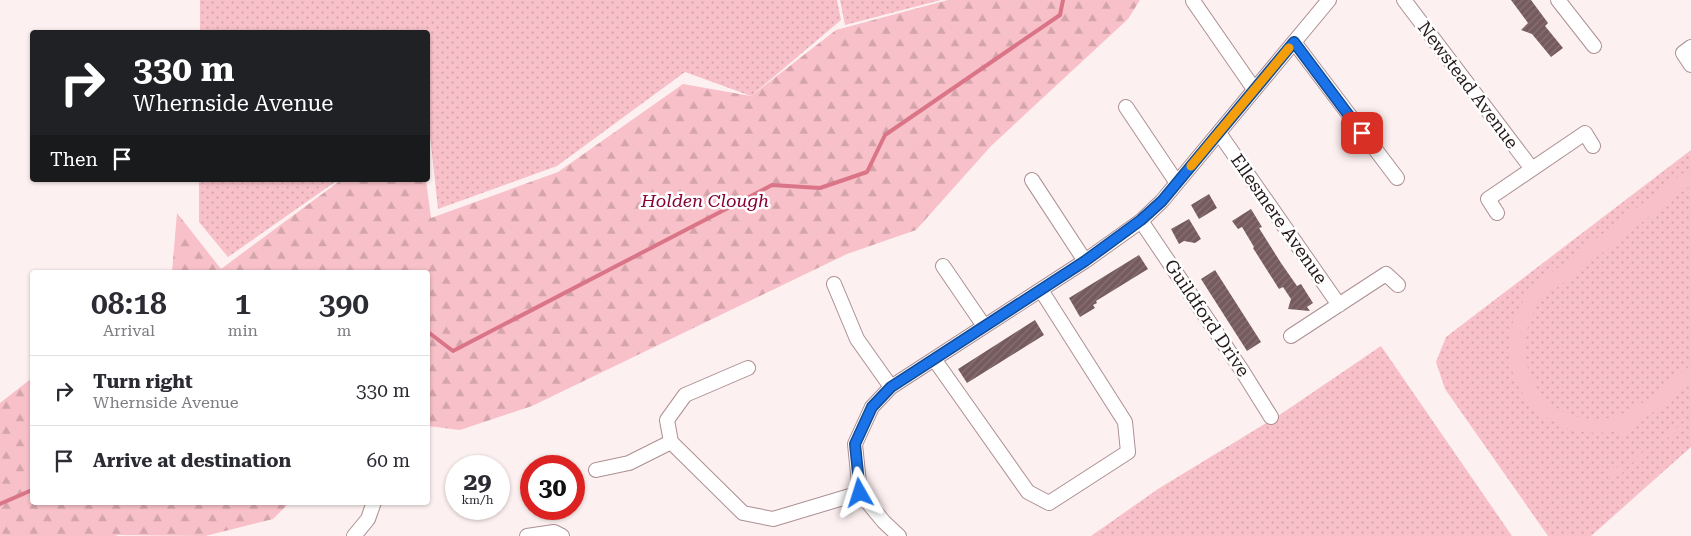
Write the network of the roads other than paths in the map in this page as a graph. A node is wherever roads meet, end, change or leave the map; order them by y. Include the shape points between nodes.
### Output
1 (1193, 0) edge
2 (1404, 0) edge
3 (1558, 0) edge
4 (1326, 1) edge
5 (1294, 42) junction
6 (1594, 46) dead end
7 (1691, 48) edge
8 (1691, 65) edge
9 (1254, 89) junction
10 (1126, 107) dead end
11 (1219, 133) junction
12 (1593, 146) dead end
13 (1532, 169) junction
14 (1397, 178) dead end
15 (1032, 180) dead end
16 (1177, 183) junction
17 (1497, 213) dead end
18 (1141, 220) junction
19 (1085, 261) junction
20 (942, 266) dead end
21 (834, 284) dead end
22 (1398, 285) dead end
23 (1040, 290) junction
24 (1339, 305) junction
25 (984, 326) junction
26 (1292, 336) dead end
27 (934, 359) junction
28 (748, 368) dead end
29 (891, 387) junction
30 (1271, 417) dead end
31 (671, 442) junction
32 (596, 470) dead end
33 (860, 493) junction
34 (373, 505) edge
35 (354, 536) edge
36 (527, 536) edge
37 (562, 536) edge
38 (899, 536) edge

1 - 9 street
2 - 13 street, Newstead Avenue
3 - 6 street
4 - 5 street
5 - 9 street
5 - 14 street
7 - 8 street via 1683,53
9 - 11 street
10 - 16 street
11 - 16 street
11 - 24 street, Ellesmere Avenue
12 - 13 street via 1585,133
13 - 17 street via 1488,199
15 - 19 street
16 - 18 street
18 - 19 street
18 - 30 street, Guildford Drive
19 - 23 street
20 - 25 street
21 - 29 street via 857,339
22 - 24 street via 1386,274
23 - 25 street
23 - 27 street via 1125,422 1128,452 1049,503 1028,492
24 - 26 street
25 - 27 street
27 - 29 street
28 - 31 street via 685,395 667,420
29 - 33 street via 872,407 855,444
31 - 32 street via 629,463
31 - 33 street via 743,513 773,519
33 - 38 street
34 - 35 street via 368,519
36 - 37 street via 554,532

